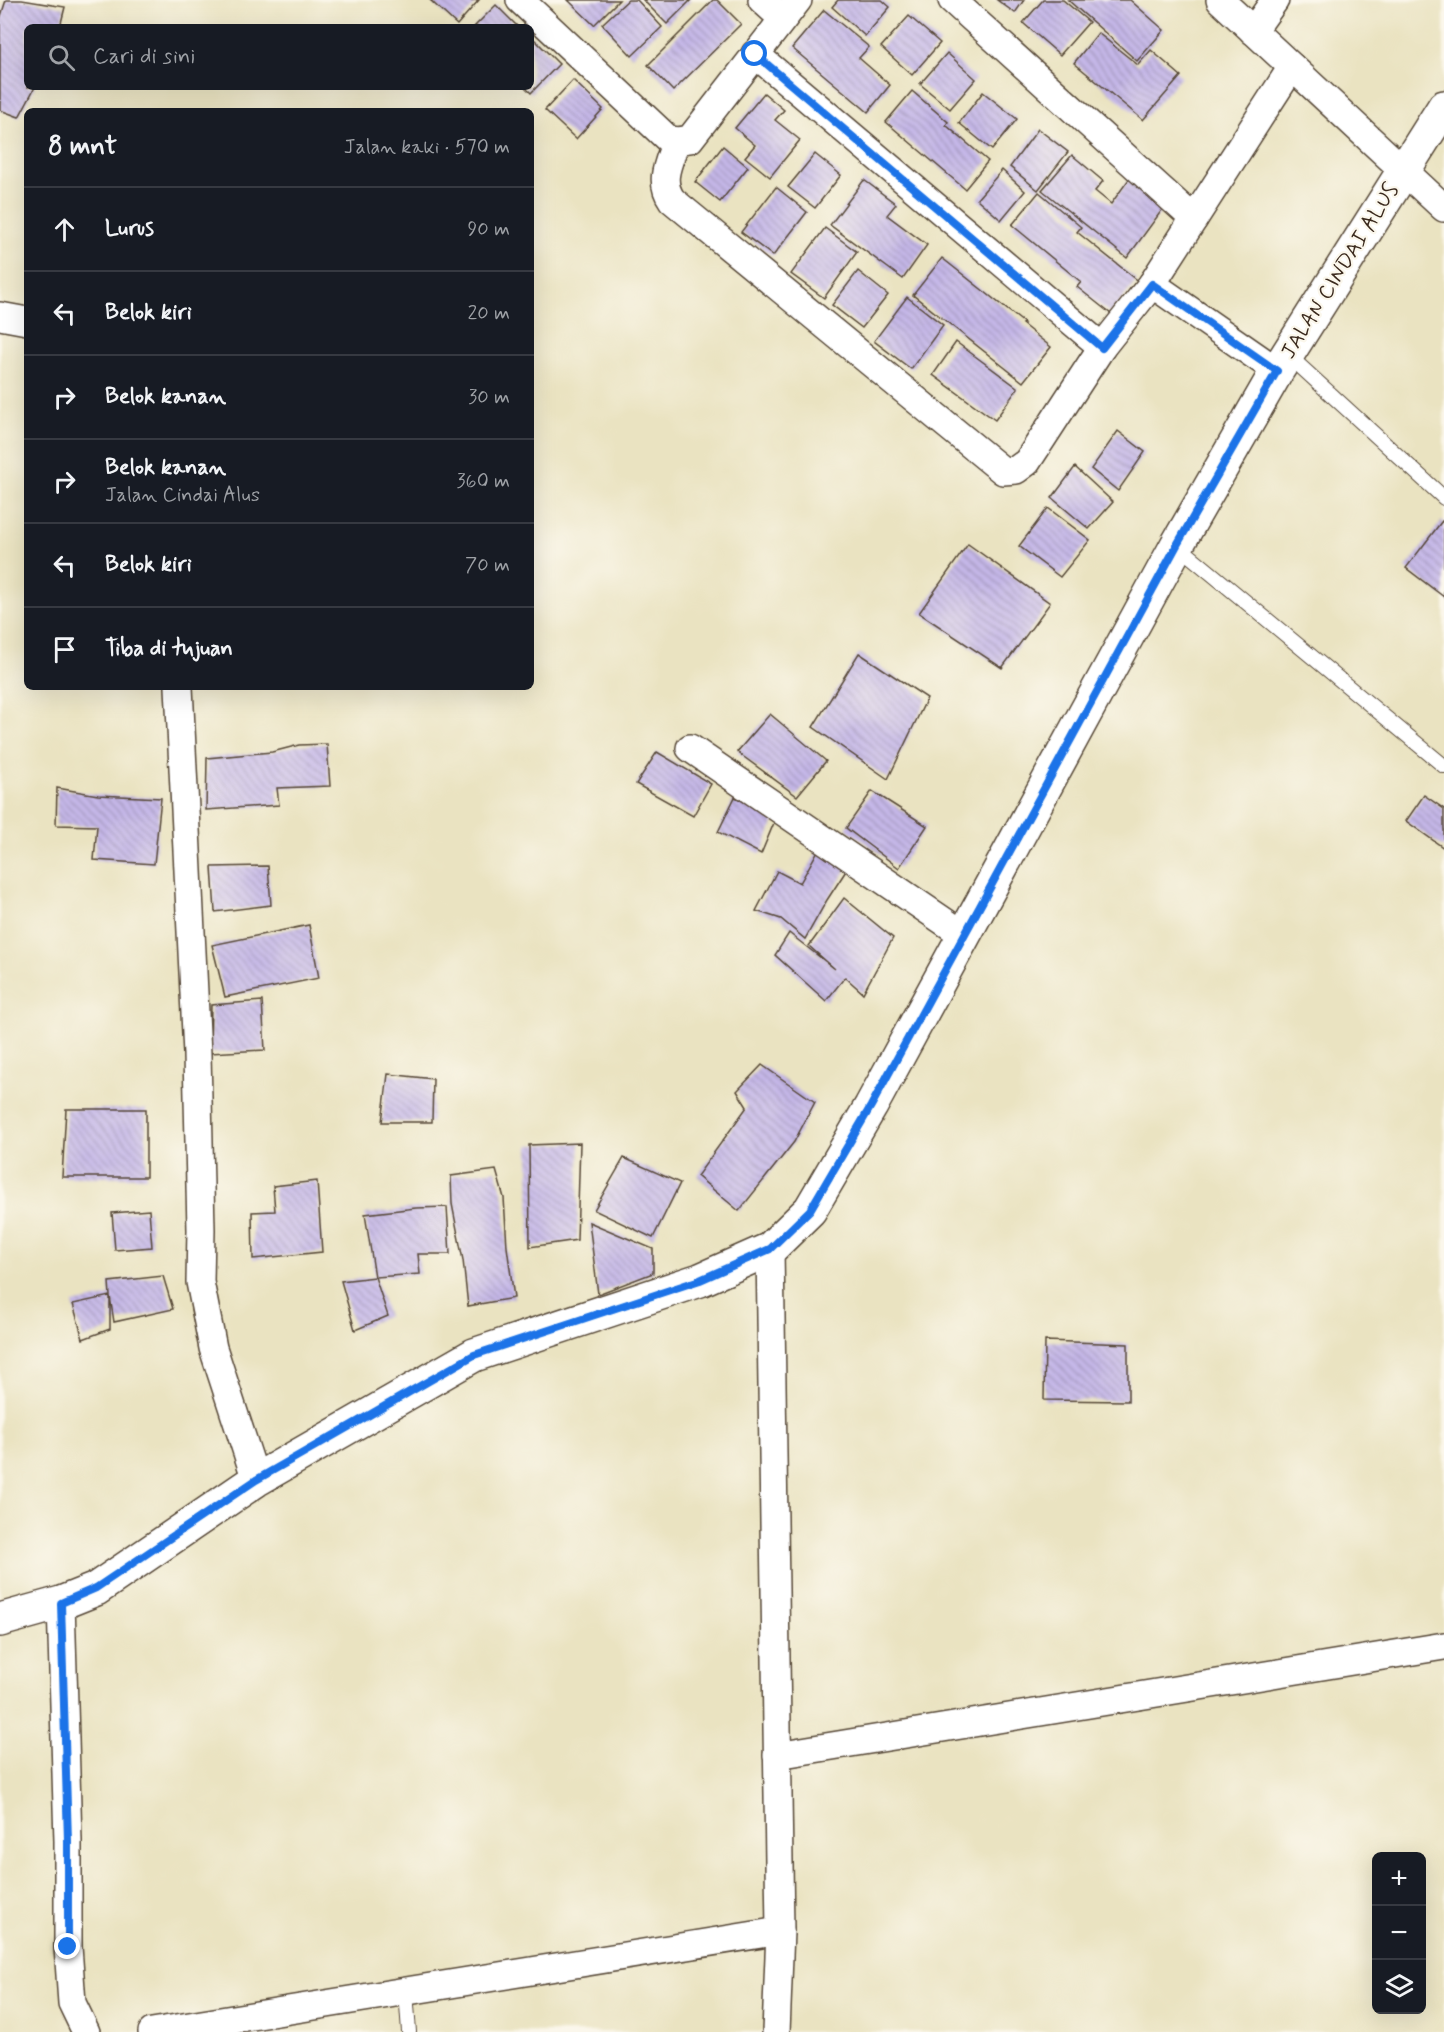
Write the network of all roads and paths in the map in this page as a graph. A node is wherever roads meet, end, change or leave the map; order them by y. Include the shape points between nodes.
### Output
1 (520, 0) edge
2 (762, 0) edge
3 (952, 0) edge
4 (1220, 0) edge
5 (1275, 0) edge
6 (790, 9) edge
7 (1253, 31) junction
8 (755, 54) junction
9 (1292, 67) junction
10 (1444, 106) edge
11 (676, 141) junction
12 (1404, 171) junction
13 (1444, 208) edge
14 (1194, 219) junction
15 (1152, 284) junction
16 (0, 316) edge
17 (24, 320) edge
18 (1102, 348) junction
19 (1282, 363) junction
20 (1444, 498) edge
21 (1177, 545) junction
22 (180, 690) edge
23 (690, 748) dead end
24 (1444, 766) edge
25 (964, 935) junction
26 (770, 1249) junction
27 (256, 1480) junction
28 (61, 1603) junction
29 (0, 1620) edge
30 (1444, 1646) edge
31 (777, 1755) junction
32 (780, 1931) junction
33 (406, 1991) junction
34 (86, 2032) edge
35 (152, 2032) edge
36 (409, 2032) edge
37 (776, 2032) edge

1 - 11 street via 668,139
2 - 6 street
3 - 14 street
4 - 7 street
5 - 7 street
6 - 8 street
7 - 9 street
8 - 11 street via 690,139
8 - 18 street
9 - 12 street
9 - 14 street
10 - 12 street, JALAN CINDAI ALUS
11 - 18 street via 664,179 672,200 1003,471 1016,470 1027,462
12 - 13 street
12 - 19 street, JALAN CINDAI ALUS
14 - 15 street
15 - 18 street
15 - 19 street
16 - 17 street
19 - 20 lane
19 - 21 street, JALAN CINDAI ALUS
21 - 24 lane
21 - 25 street, JALAN CINDAI ALUS
22 - 27 street via 197,1054 200,1282 213,1348
23 - 25 street
25 - 26 street, JALAN CINDAI ALUS via 810,1210
26 - 27 street, JALAN CINDAI ALUS via 700,1280 474,1355
26 - 31 street
27 - 28 street, JALAN CINDAI ALUS via 96,1588
28 - 29 street, JALAN CINDAI ALUS
28 - 34 street via 68,1947 72,2003
30 - 31 street
31 - 32 street
32 - 33 street
32 - 37 street
33 - 35 street
33 - 36 lane

